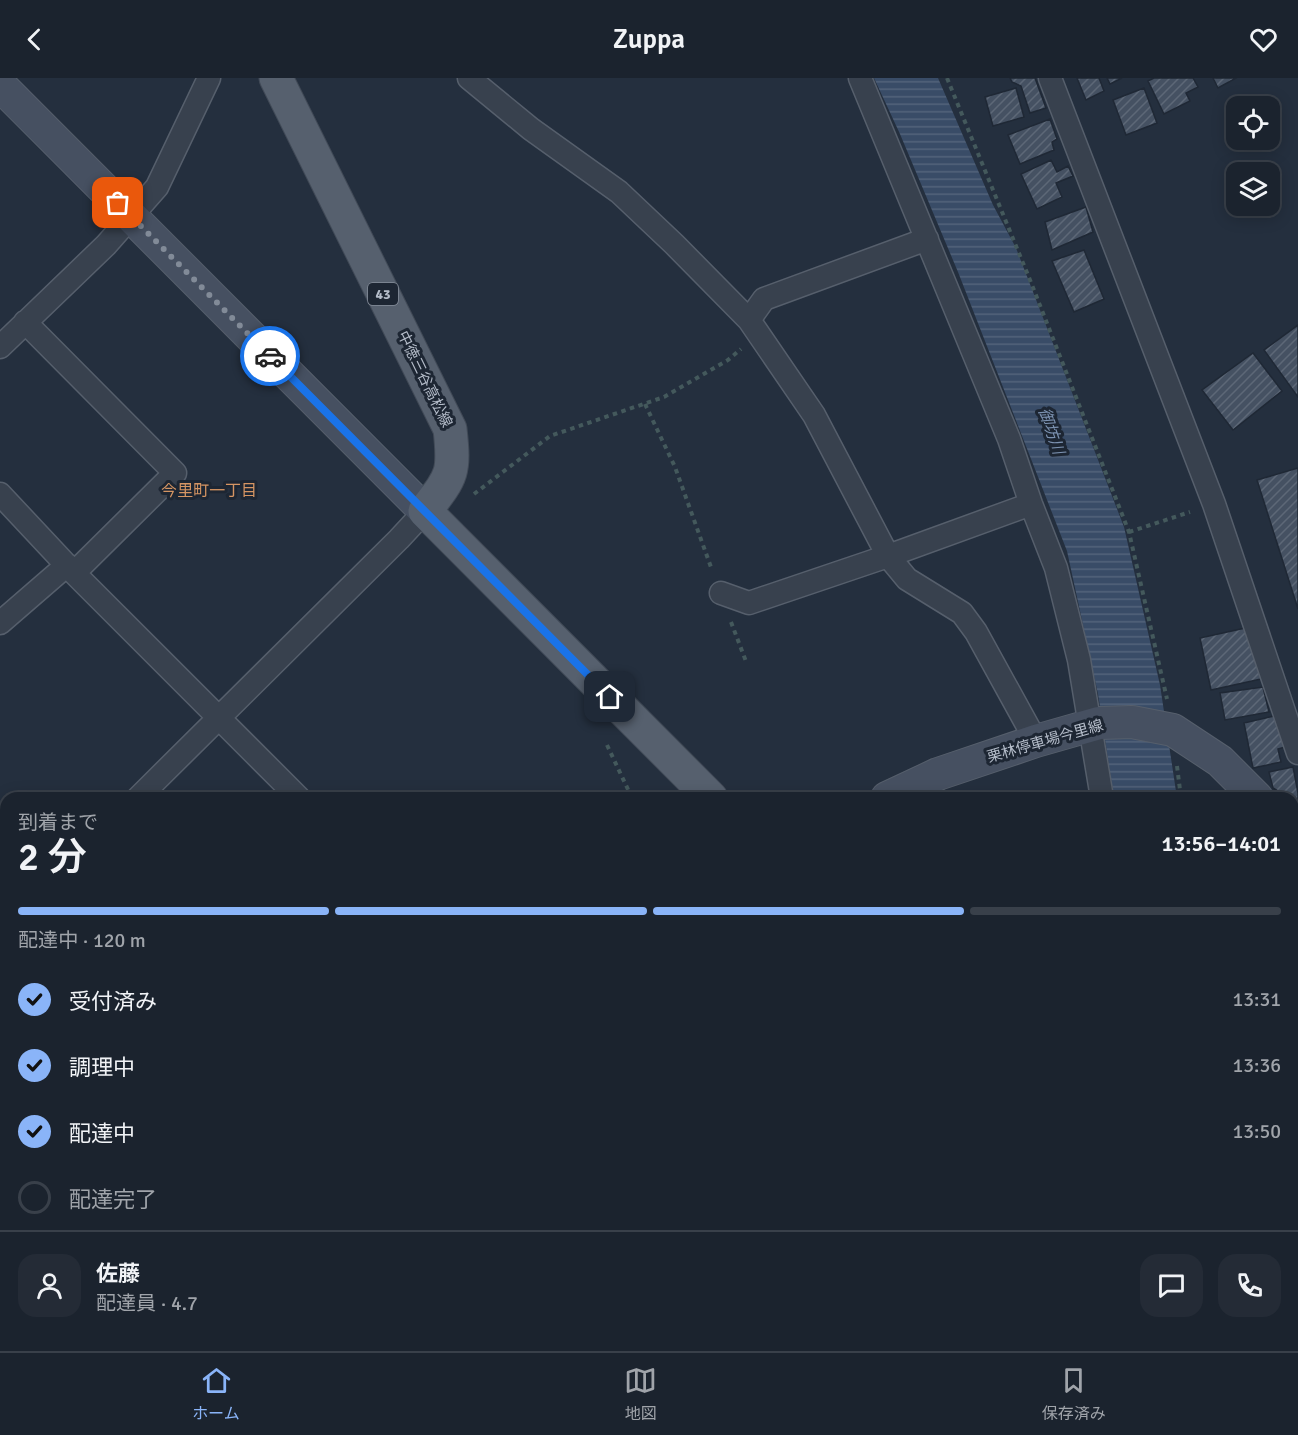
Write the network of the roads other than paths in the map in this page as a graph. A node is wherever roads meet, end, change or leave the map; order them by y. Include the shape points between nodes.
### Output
1 (209, 78) edge
2 (276, 78) edge
3 (469, 78) edge
4 (860, 78) edge
5 (1050, 78) edge
6 (0, 86) edge
7 (132, 218) junction
8 (927, 239) junction
9 (25, 322) junction
10 (754, 327) junction
11 (0, 347) edge
12 (0, 494) edge
13 (1031, 504) junction
14 (425, 510) junction
15 (888, 556) junction
16 (70, 569) junction
17 (721, 592) road end
18 (0, 623) edge
19 (220, 717) junction
20 (1094, 724) junction
21 (1036, 741) junction
22 (1298, 753) edge
23 (144, 792) edge
24 (293, 792) edge
25 (705, 792) edge
26 (900, 792) edge
27 (1101, 792) edge
28 (1251, 792) edge

1 - 7 street via 157,187
2 - 14 main road, 中徳三谷高松線 / 43 via 450,429 454,461 447,482
3 - 10 street via 531,129 619,192
4 - 8 street
5 - 22 street via 1214,504
6 - 7 street
7 - 9 street
7 - 14 street
8 - 10 street via 764,299
8 - 13 street via 1009,439
9 - 11 street
9 - 16 street via 175,473
10 - 15 street via 814,415
12 - 16 street
13 - 15 street
13 - 20 street via 1056,568
14 - 19 street
14 - 25 main road
15 - 17 street via 749,603
15 - 21 street via 907,579 962,613
16 - 18 street
16 - 19 street
19 - 23 street
19 - 24 street
20 - 21 street, 栗林停車場今里線
20 - 27 street
20 - 28 street, 栗林停車場今里線 via 1132,722 1168,729 1220,761
21 - 26 street, 栗林停車場今里線 via 938,774

